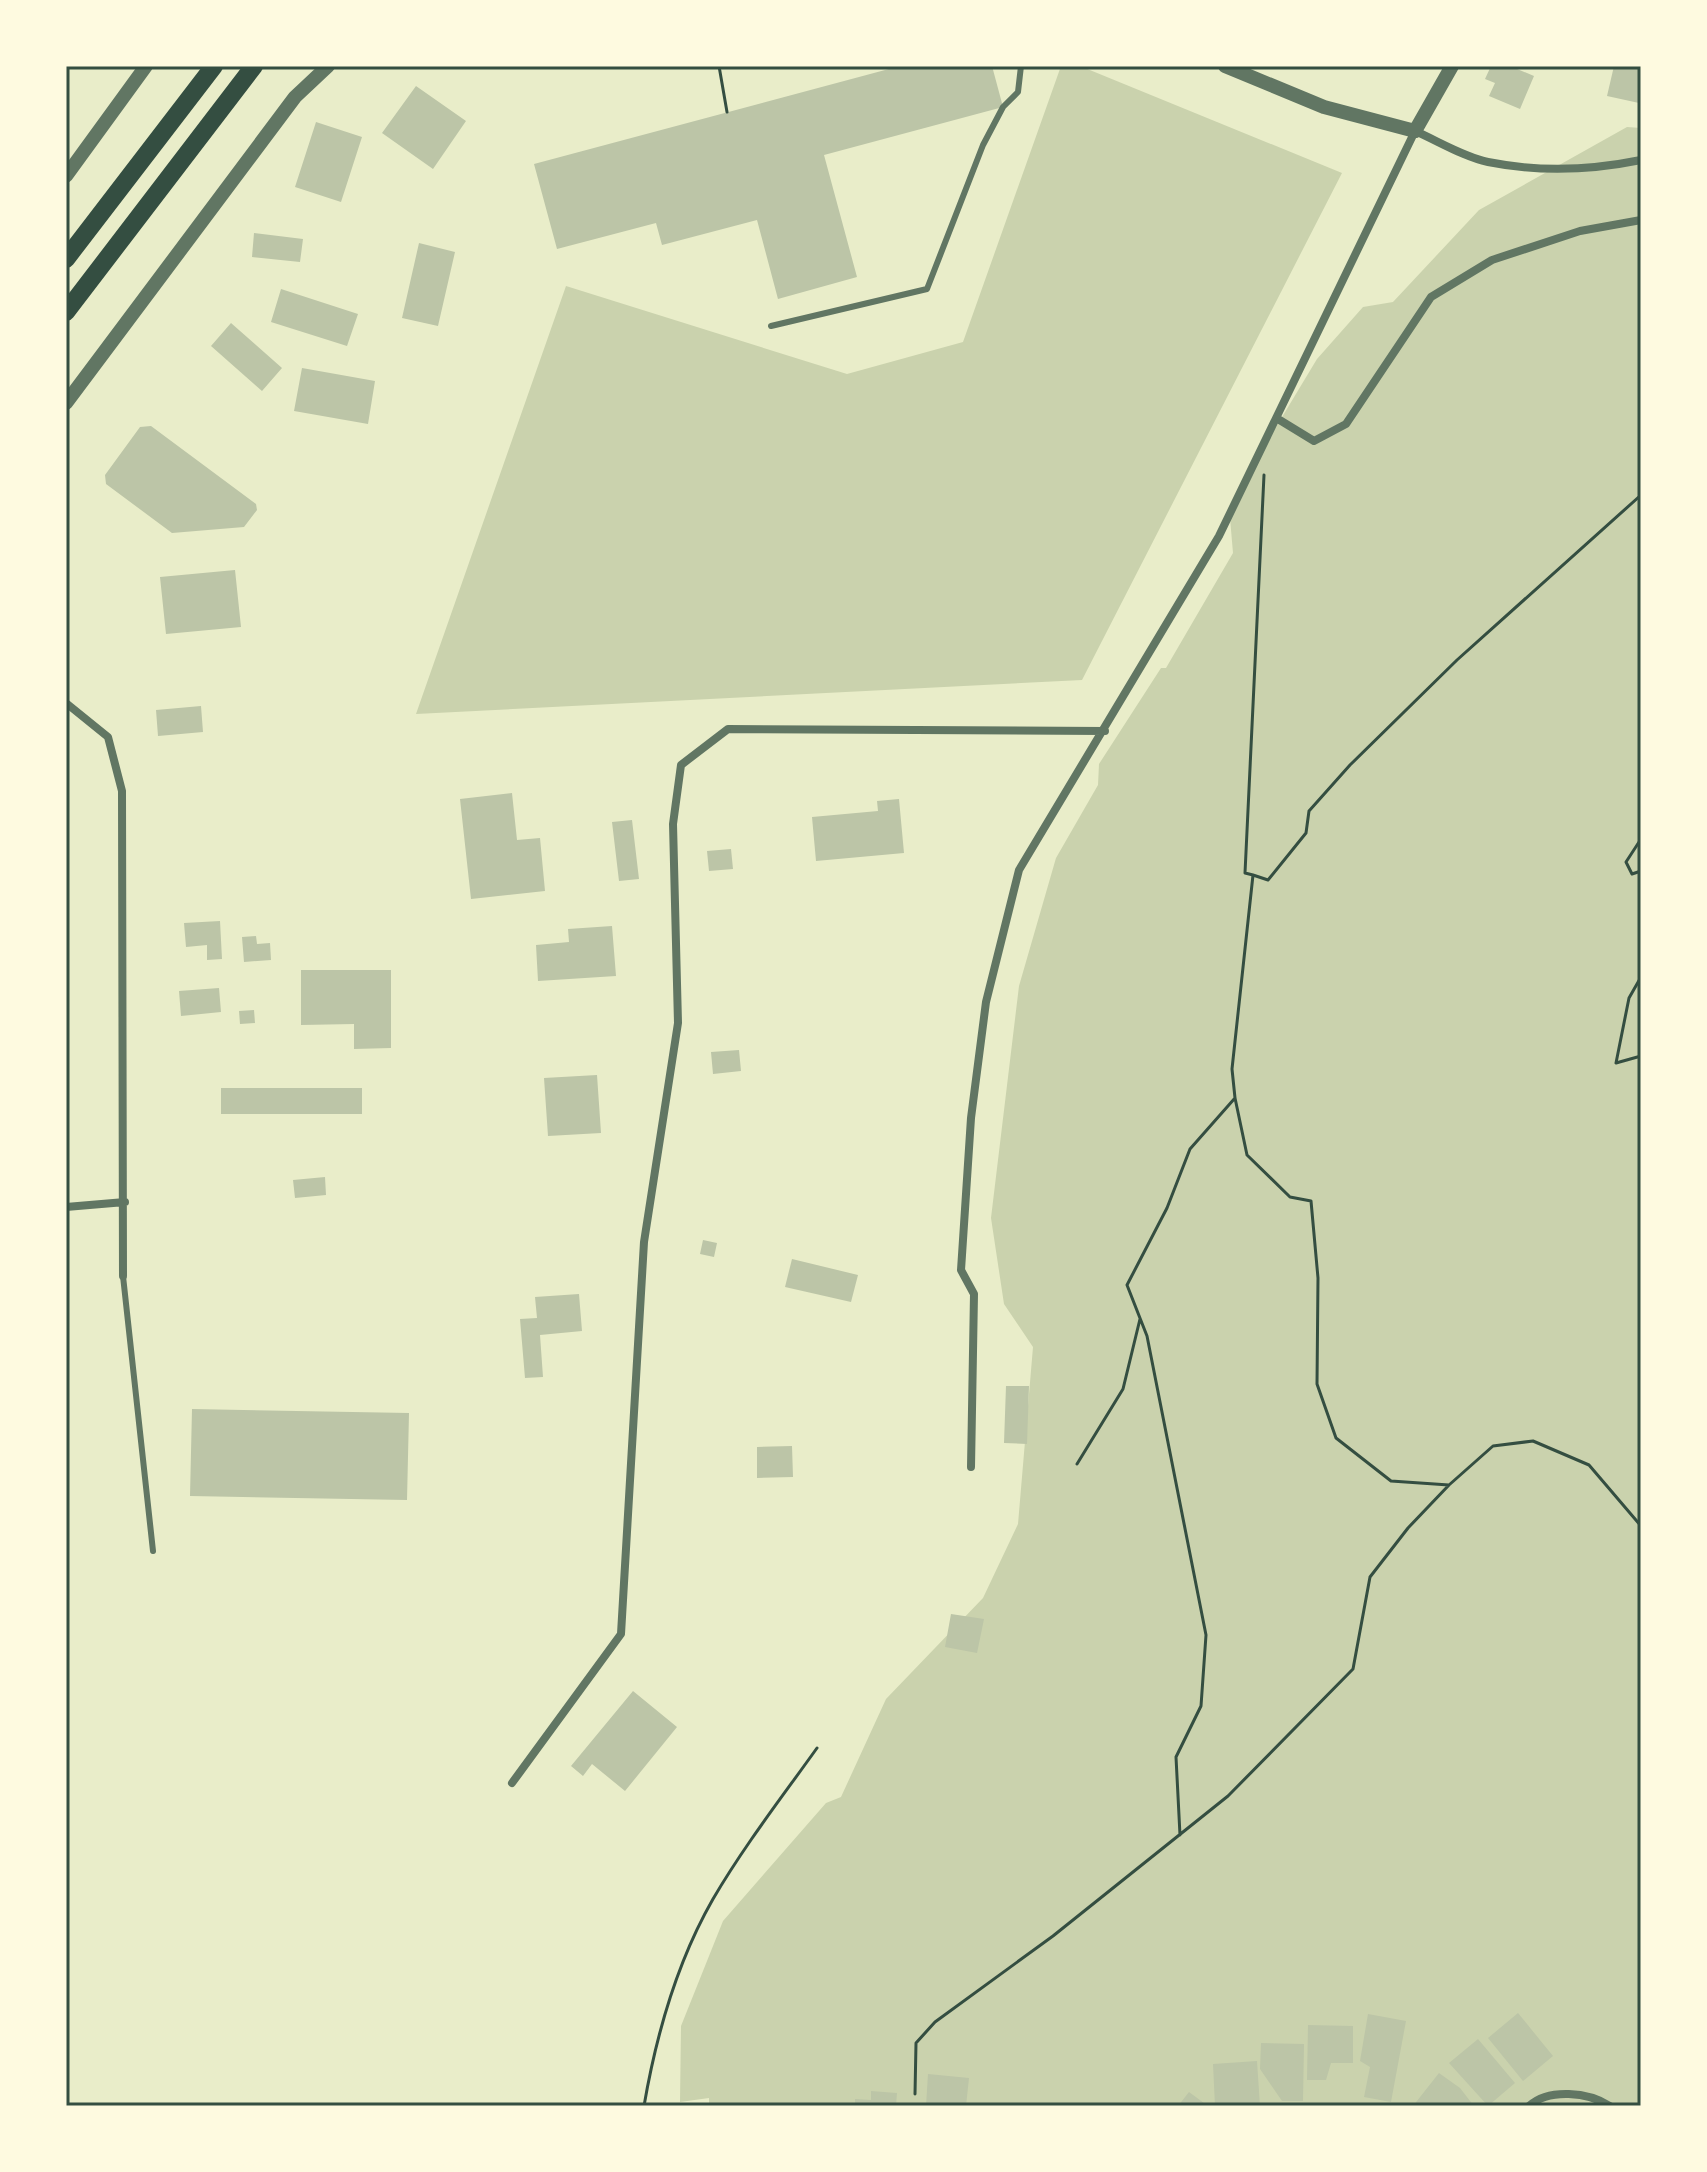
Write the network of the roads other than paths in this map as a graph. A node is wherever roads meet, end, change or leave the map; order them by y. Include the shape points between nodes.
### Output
1 (146, 66) edge
2 (214, 66) edge
3 (254, 66) edge
4 (328, 66) edge
5 (1021, 66) edge
6 (1225, 66) edge
7 (1452, 66) edge
8 (1415, 131) junction
9 (1641, 160) edge
10 (66, 176) edge
11 (1641, 220) edge
12 (66, 259) edge
13 (66, 312) edge
14 (771, 326) dead end
15 (66, 403) edge
16 (1278, 419) junction
17 (66, 703) edge
18 (1105, 731) junction
19 (125, 1202) junction
20 (66, 1207) edge
21 (123, 1276) joint
22 (971, 1467) dead end
23 (153, 1551) dead end
24 (512, 1783) dead end
25 (1529, 2106) edge
26 (1610, 2106) edge

1 - 10 street
2 - 12 highway
3 - 13 highway
4 - 15 street via 295,97
5 - 14 lane via 1018,92 1003,107 983,145 927,289
6 - 8 street via 1324,107
7 - 8 street
8 - 9 street via 1486,162 1547,169
8 - 16 street
11 - 16 street via 1580,231 1492,260 1431,297 1346,424 1314,441
16 - 18 street via 1219,536
17 - 19 street via 108,737 122,791
18 - 22 street via 1019,870 986,1002 971,1118 961,1270 974,1294
18 - 24 street via 728,729 681,765 673,824 678,1023 644,1242 621,1634
19 - 20 street
19 - 21 street
21 - 23 lane
25 - 26 street via 1568,2093

